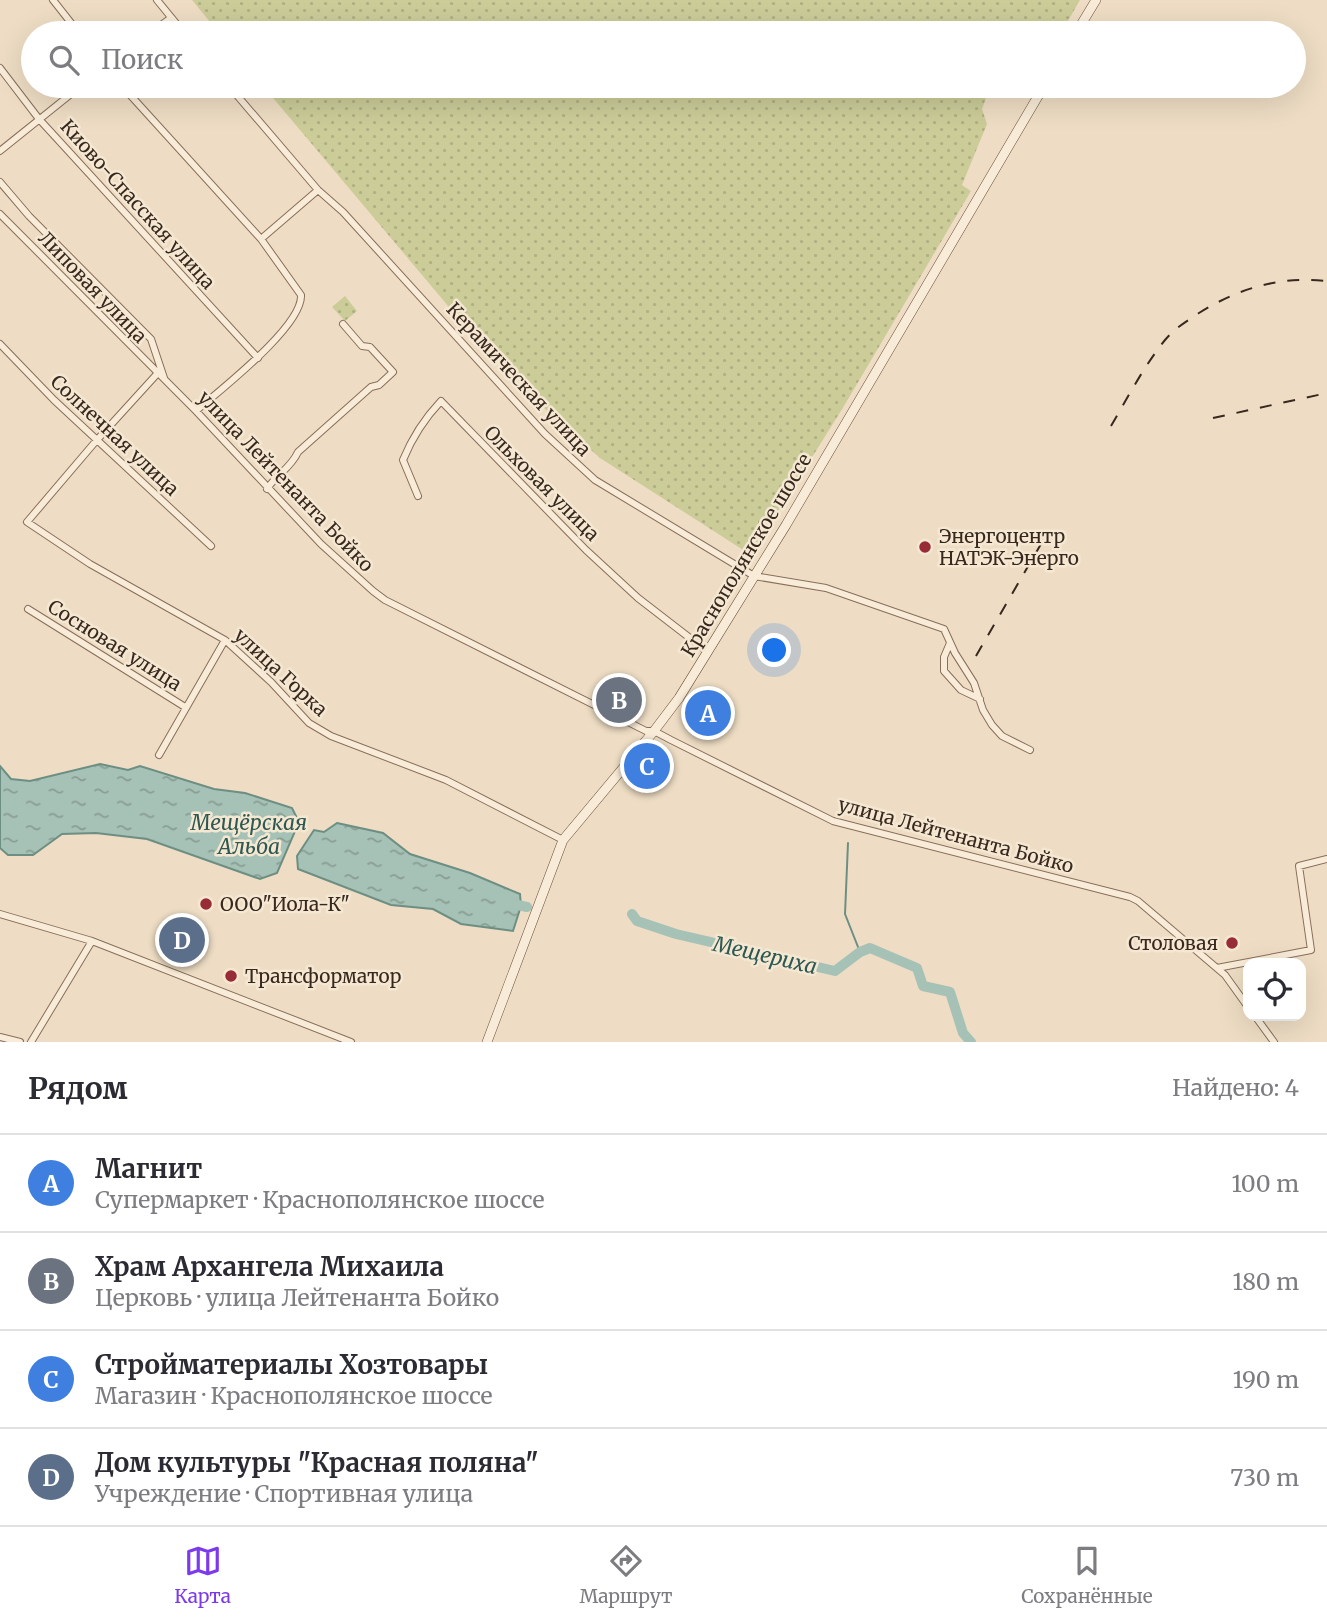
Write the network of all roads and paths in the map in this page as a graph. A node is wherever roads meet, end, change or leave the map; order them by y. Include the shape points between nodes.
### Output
1 (53, 0) edge
2 (157, 0) edge
3 (1096, 0) edge
4 (171, 18) junction
5 (70, 21) edge
6 (167, 21) edge
7 (174, 21) edge
8 (1083, 21) edge
9 (0, 68) edge
10 (21, 95) edge
11 (23, 98) edge
12 (65, 98) edge
13 (133, 98) edge
14 (239, 98) edge
15 (1037, 98) edge
16 (39, 118) junction
17 (0, 150) edge
18 (0, 182) edge
19 (318, 190) junction
20 (0, 214) edge
21 (261, 239) junction
22 (343, 324) dead end
23 (0, 344) edge
24 (258, 358) junction
25 (157, 374) junction
26 (164, 380) junction
27 (196, 411) junction
28 (96, 441) junction
29 (267, 489) junction
30 (418, 496) dead end
31 (211, 546) dead end
32 (754, 576) junction
33 (28, 609) dead end
34 (225, 640) junction
35 (950, 643) junction
36 (708, 652) junction
37 (980, 699) junction
38 (185, 707) junction
39 (654, 732) junction
40 (1030, 750) dead end
41 (159, 755) dead end
42 (563, 840) junction
43 (1327, 859) edge
44 (0, 914) edge
45 (92, 941) junction
46 (1217, 968) junction
47 (1243, 1001) edge
48 (1259, 1021) edge
49 (0, 1037) edge
50 (20, 1042) edge
51 (31, 1042) edge
52 (351, 1042) edge
53 (487, 1042) edge
54 (1274, 1042) edge

1 - 5 street
2 - 4 street
3 - 8 main road
4 - 6 street
4 - 7 street
9 - 10 street, Киово-Спасская улица
11 - 16 street, Киово-Спасская улица
12 - 16 street
13 - 21 street
14 - 19 street, Керамическая улица
15 - 32 main road, Краснополянское шоссе
16 - 17 street
16 - 24 street, Киово-Спасская улица
18 - 26 street via 151,339
19 - 21 street
19 - 32 street, Керамическая улица via 545,434 595,480
20 - 25 street, Липовая улица
21 - 24 street via 298,288 302,302
22 - 29 street via 393,372 298,452
23 - 28 street, Солнечная улица
24 - 27 street
25 - 26 street, Липовая улица
25 - 28 street
26 - 27 street, улица Лейтенанта Бойко
27 - 29 street, улица Лейтенанта Бойко
28 - 31 street, Солнечная улица
28 - 34 street, улица Горка via 27,523
29 - 39 street, улица Лейтенанта Бойко via 385,600
30 - 36 street, Ольховая улица via 403,460 441,401 586,550
32 - 35 street, Керамическая улица via 826,588 940,626
32 - 36 main road, Краснополянское шоссе
33 - 38 street, Сосновая улица
34 - 38 street
34 - 42 street, улица Горка via 309,723 331,736 446,780
35 - 37 street, Керамическая улица
35 - 37 street via 944,671 961,690
36 - 39 main road, Краснополянское шоссе
37 - 40 street, Керамическая улица via 998,733
38 - 41 street
39 - 42 main road, Краснополянское шоссе
39 - 46 street, улица Лейтенанта Бойко via 833,821 1130,897
42 - 53 main road, Краснополянское шоссе
43 - 46 street via 1299,866 1311,950
44 - 45 street
45 - 51 street
45 - 52 street
46 - 47 street, улица Лейтенанта Бойко
48 - 54 street
49 - 50 street

